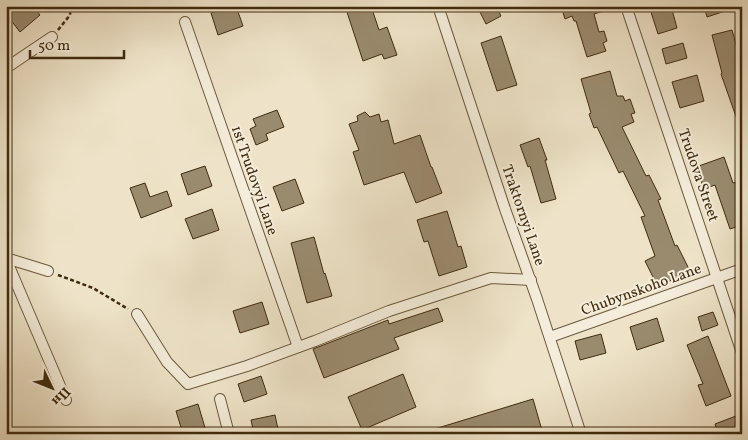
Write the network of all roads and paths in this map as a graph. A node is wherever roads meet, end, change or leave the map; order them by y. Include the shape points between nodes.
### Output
1 (71, 6) edge
2 (438, 6) edge
3 (626, 6) edge
4 (185, 22) dead end
5 (52, 37) joint
6 (6, 68) edge
7 (6, 259) edge
8 (742, 269) edge
9 (48, 271) joint
10 (718, 277) junction
11 (531, 280) junction
12 (138, 314) joint
13 (550, 337) junction
14 (298, 348) junction
15 (742, 353) edge
16 (220, 399) dead end
17 (66, 400) dead end
18 (230, 434) edge
19 (581, 434) edge

1 - 5 path via 70,15
2 - 11 street, Traktornyi Lane
3 - 10 street, Trudova Street
4 - 14 street, 1st Trudovyi Lane
5 - 6 street
7 - 9 street
7 - 17 street
8 - 10 street, Chubynskoho Lane
9 - 12 path via 93,288
10 - 13 street, Chubynskoho Lane
10 - 15 street, Trudova Street
11 - 13 street, Traktornyi Lane
11 - 14 street via 491,278 389,311
12 - 14 street via 167,362 188,384
13 - 19 street, Traktornyi Lane
16 - 18 street

